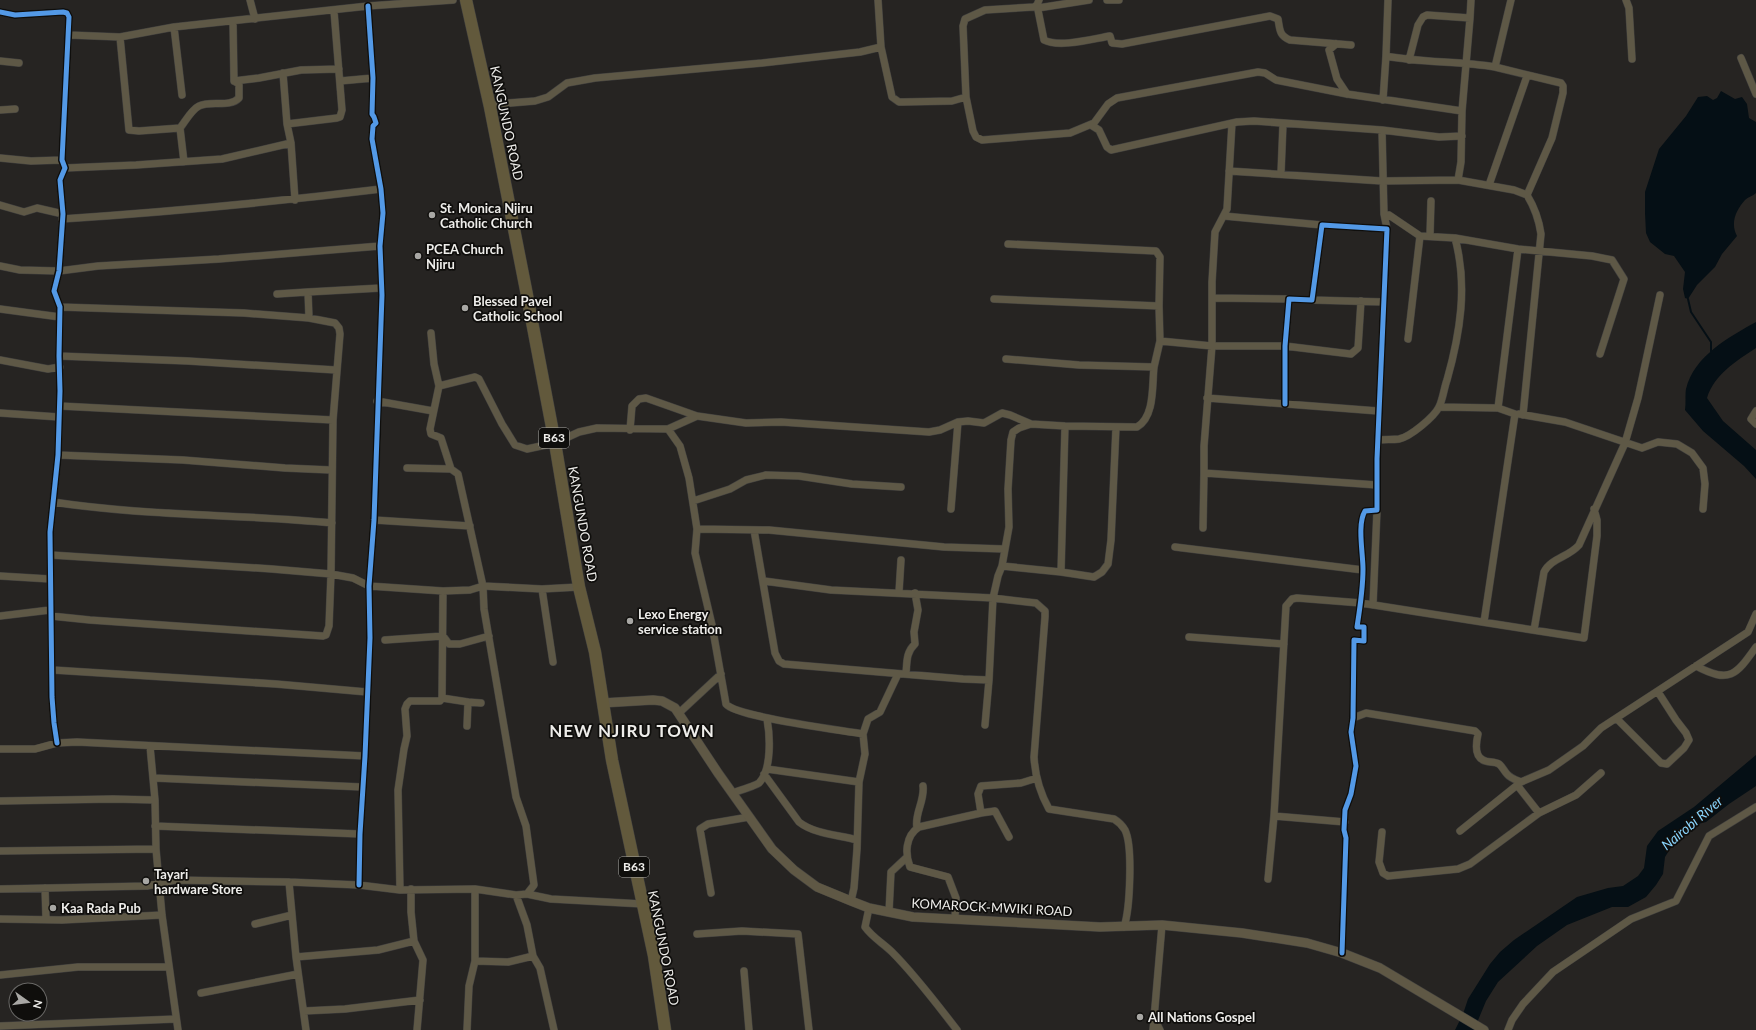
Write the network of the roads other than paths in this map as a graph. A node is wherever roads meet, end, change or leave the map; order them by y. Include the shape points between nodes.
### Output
1 (250, 0) edge
2 (453, 0) edge
3 (466, 0) edge
4 (878, 0) edge
5 (1089, 0) edge
6 (1107, 0) edge
7 (1118, 0) edge
8 (1388, 0) edge
9 (1471, 0) edge
10 (1511, 0) edge
11 (1626, 0) edge
12 (1038, 5) edge
13 (368, 6) junction
14 (334, 11) junction
15 (0, 12) edge
16 (1470, 18) junction
17 (255, 19) junction
18 (233, 21) junction
19 (174, 27) junction
20 (68, 36) junction
21 (120, 37) junction
22 (1336, 44) junction
23 (1351, 45) dead end
24 (881, 47) junction
25 (1386, 56) junction
26 (1741, 58) dead end
27 (1632, 59) dead end
28 (1409, 60) junction
29 (0, 61) edge
30 (19, 62) dead end
31 (1467, 62) junction
32 (1495, 67) junction
33 (339, 69) junction
34 (283, 73) junction
35 (1527, 76) junction
36 (373, 78) junction
37 (234, 81) junction
38 (340, 81) junction
39 (182, 94) dead end
40 (1347, 94) junction
41 (1756, 94) edge
42 (966, 97) junction
43 (1383, 100) junction
44 (490, 106) junction
45 (15, 108) dead end
46 (0, 110) edge
47 (1462, 111) junction
48 (1232, 123) junction
49 (287, 124) junction
50 (1283, 124) junction
51 (1091, 125) junction
52 (180, 128) junction
53 (1382, 130) junction
54 (1462, 136) junction
55 (291, 143) junction
56 (0, 158) edge
57 (62, 160) junction
58 (184, 162) junction
59 (65, 168) junction
60 (1229, 171) junction
61 (1281, 173) junction
62 (1458, 180) junction
63 (1382, 181) junction
64 (1489, 185) junction
65 (381, 189) junction
66 (1527, 195) junction
67 (295, 200) junction
68 (1431, 201) dead end
69 (0, 205) edge
70 (1384, 214) junction
71 (1224, 216) junction
72 (62, 217) junction
73 (1322, 225) junction
74 (1387, 229) junction
75 (1430, 235) junction
76 (1420, 236) junction
77 (1455, 238) junction
78 (1008, 244) dead end
79 (380, 246) junction
80 (1518, 249) junction
81 (1540, 250) junction
82 (0, 266) edge
83 (59, 271) junction
84 (381, 288) junction
85 (308, 292) junction
86 (277, 294) dead end
87 (1660, 295) dead end
88 (1212, 298) junction
89 (994, 299) dead end
90 (1289, 299) junction
91 (1312, 300) junction
92 (1361, 302) junction
93 (1384, 302) junction
94 (1160, 306) junction
95 (60, 307) junction
96 (0, 309) edge
97 (60, 317) junction
98 (310, 318) junction
99 (431, 333) dead end
100 (1408, 339) dead end
101 (1160, 342) junction
102 (1212, 346) junction
103 (1285, 346) junction
104 (1600, 354) dead end
105 (59, 356) junction
106 (1006, 359) dead end
107 (0, 360) edge
108 (60, 367) junction
109 (1154, 367) junction
110 (336, 370) junction
111 (439, 386) junction
112 (1207, 398) junction
113 (377, 401) junction
114 (1285, 404) junction
115 (60, 406) junction
116 (1439, 407) junction
117 (1498, 408) junction
118 (433, 411) junction
119 (1378, 411) junction
120 (1756, 411) edge
121 (0, 413) edge
122 (1515, 414) junction
123 (1523, 415) junction
124 (697, 416) junction
125 (59, 417) junction
126 (333, 420) junction
127 (958, 422) junction
128 (1031, 424) junction
129 (1756, 424) edge
130 (1065, 426) junction
131 (1116, 427) junction
132 (668, 429) junction
133 (630, 430) junction
134 (1378, 440) junction
135 (555, 443) junction
136 (1625, 443) junction
137 (58, 454) junction
138 (408, 468) dead end
139 (451, 469) junction
140 (332, 470) junction
141 (1204, 472) junction
142 (1376, 484) junction
143 (901, 487) dead end
144 (693, 501) junction
145 (53, 502) junction
146 (951, 509) dead end
147 (1594, 509) junction
148 (1702, 509) dead end
149 (1377, 510) junction
150 (374, 520) junction
151 (332, 523) junction
152 (470, 526) junction
153 (1202, 528) dead end
154 (697, 529) junction
155 (754, 530) junction
156 (1175, 547) dead end
157 (1004, 549) junction
158 (51, 554) junction
159 (901, 560) dead end
160 (1002, 566) junction
161 (1363, 570) junction
162 (1061, 572) junction
163 (331, 574) junction
164 (0, 576) edge
165 (50, 580) junction
166 (764, 581) junction
167 (369, 586) junction
168 (483, 586) junction
169 (579, 587) junction
170 (542, 589) junction
171 (443, 591) junction
172 (899, 592) junction
173 (915, 594) junction
174 (993, 598) junction
175 (1361, 603) junction
176 (1373, 604) junction
177 (50, 613) junction
178 (1756, 614) edge
179 (0, 616) edge
180 (1484, 622) junction
181 (1756, 624) edge
182 (1534, 630) junction
183 (1748, 632) junction
184 (444, 636) junction
185 (489, 636) junction
186 (1189, 637) dead end
187 (385, 640) dead end
188 (1284, 644) junction
189 (1756, 647) edge
190 (553, 662) dead end
191 (1696, 666) junction
192 (53, 670) junction
193 (721, 674) junction
194 (902, 674) junction
195 (989, 680) junction
196 (367, 692) junction
197 (1658, 692) junction
198 (442, 698) junction
199 (468, 702) junction
200 (602, 703) junction
201 (481, 704) dead end
202 (679, 713) junction
203 (1353, 718) junction
204 (767, 719) junction
205 (1617, 719) junction
206 (984, 725) dead end
207 (466, 726) dead end
208 (863, 734) junction
209 (57, 743) junction
210 (150, 746) junction
211 (0, 749) edge
212 (365, 756) junction
213 (765, 772) junction
214 (1601, 773) dead end
215 (154, 778) junction
216 (1037, 778) junction
217 (859, 782) junction
218 (1519, 783) junction
219 (923, 786) dead end
220 (362, 787) junction
221 (732, 793) junction
222 (155, 800) junction
223 (0, 801) edge
224 (1756, 807) edge
225 (981, 813) junction
226 (1538, 814) junction
227 (1274, 816) junction
228 (749, 817) junction
229 (1345, 822) junction
230 (155, 826) junction
231 (917, 828) junction
232 (1460, 831) dead end
233 (1382, 832) dead end
234 (360, 834) junction
235 (1009, 837) dead end
236 (857, 840) junction
237 (0, 850) edge
238 (156, 850) junction
239 (906, 858) junction
240 (1268, 879) dead end
241 (289, 882) junction
242 (159, 884) junction
243 (359, 885) junction
244 (45, 888) junction
245 (0, 889) edge
246 (411, 889) junction
247 (475, 889) junction
248 (400, 890) junction
249 (711, 893) dead end
250 (527, 894) junction
251 (516, 895) junction
252 (851, 901) junction
253 (643, 904) junction
254 (869, 908) junction
255 (889, 912) junction
256 (162, 915) junction
257 (292, 915) junction
258 (955, 918) junction
259 (0, 919) edge
260 (46, 919) junction
261 (255, 924) dead end
262 (1162, 925) junction
263 (1124, 926) junction
264 (697, 934) dead end
265 (414, 942) junction
266 (1342, 953) junction
267 (533, 956) junction
268 (296, 957) junction
269 (475, 961) junction
270 (168, 967) junction
271 (744, 971) dead end
272 (298, 974) junction
273 (0, 975) edge
274 (201, 993) dead end
275 (420, 1000) junction
276 (304, 1011) junction
277 (1154, 1018) junction
278 (176, 1019) junction
279 (0, 1026) edge
280 (178, 1030) edge
281 (306, 1030) edge
282 (417, 1030) edge
283 (467, 1030) edge
284 (554, 1030) edge
285 (664, 1030) edge
286 (749, 1030) edge
287 (809, 1030) edge
288 (957, 1030) edge
289 (1152, 1030) edge
290 (1160, 1030) edge
291 (1484, 1030) edge
292 (1508, 1030) edge

1 - 17 street
2 - 13 street
3 - 44 highway, KANGUNDO ROAD / B63
4 - 24 street
5 - 12 street
6 - 7 street
8 - 25 street
9 - 16 street
10 - 32 street
11 - 27 street via 1629,8
12 - 22 street via 1044,40 1050,43 1110,36 1112,44 1122,44 1274,16 1278,19 1283,37 1290,40
12 - 42 street via 985,10 965,18 963,26
13 - 14 street
13 - 36 street
14 - 17 street
14 - 33 street
15 - 20 street via 15,15 67,13
16 - 28 street via 1427,15 1423,17 1418,24
16 - 31 street
17 - 18 street
18 - 19 street
18 - 37 street
19 - 21 street
19 - 39 street
20 - 21 street
20 - 57 street
21 - 52 street via 130,130
22 - 23 street
22 - 40 street via 1329,50 1337,79
24 - 42 street via 892,97 895,100 952,101
24 - 44 street via 860,52 762,63 595,78 567,83 548,97 535,101
25 - 28 street
25 - 43 street
26 - 41 street
28 - 31 street
29 - 30 street
31 - 32 street
31 - 47 street
32 - 35 street
33 - 34 street
33 - 38 street
34 - 37 street
34 - 49 street
35 - 64 street
35 - 66 street via 1561,83 1563,86 1552,138
36 - 38 street
36 - 65 street via 372,114 376,123 373,126 372,139
37 - 52 street via 239,84 240,94 236,101 200,105
38 - 49 street via 340,117
40 - 43 street
40 - 51 street via 1276,80 1258,72 1117,98 1108,104
42 - 51 street via 973,131 976,137 982,140 1065,134
43 - 47 street
44 - 135 highway, KANGUNDO ROAD / B63
45 - 46 street
47 - 54 street
48 - 50 street via 1254,121
48 - 51 street via 1111,150 1099,130
48 - 60 street
49 - 55 street
50 - 53 street
50 - 61 street
52 - 58 street
53 - 54 street via 1439,137
53 - 63 street
54 - 62 street
55 - 58 street via 222,159
55 - 67 street
56 - 57 street
57 - 59 street
58 - 59 street
59 - 72 street via 60,180
60 - 61 street
60 - 71 street via 1227,209
61 - 63 street
62 - 63 street
62 - 64 street
63 - 70 street
64 - 66 street
65 - 67 street
65 - 79 street via 383,213
66 - 81 street via 1539,221
67 - 72 street via 187,211
68 - 75 street
69 - 72 street via 24,212 37,208
70 - 74 street
70 - 76 street
71 - 73 street
71 - 88 street via 1215,232
72 - 83 street
73 - 74 street
73 - 91 street
74 - 93 street
75 - 76 street
75 - 77 street
76 - 100 street
77 - 80 street
77 - 116 street via 1460,255 1462,301 1454,356
78 - 94 street via 1156,251 1160,257
79 - 83 street
79 - 84 street
80 - 81 street
80 - 117 street
81 - 104 street via 1612,260 1624,279
81 - 123 street
82 - 83 street via 20,270
83 - 95 street via 54,291
84 - 85 street
84 - 113 street
85 - 86 street
85 - 98 street
87 - 136 street via 1638,398
88 - 90 street
88 - 102 street
89 - 94 street
90 - 91 street
90 - 103 street
91 - 92 street
92 - 93 street
92 - 103 street via 1358,348 1351,354
93 - 119 street
94 - 101 street
95 - 97 street
95 - 98 street via 244,313
96 - 97 street
97 - 105 street
98 - 110 street via 335,323 339,328
99 - 111 street
101 - 102 street
101 - 109 street
102 - 103 street
102 - 112 street
103 - 114 street
105 - 108 street
105 - 110 street
106 - 109 street via 1079,365
107 - 108 street via 48,369
108 - 115 street
109 - 131 street via 1146,418 1137,427
110 - 126 street
111 - 118 street
111 - 135 street via 475,377 483,385 515,445 527,449
112 - 114 street
112 - 141 street
113 - 118 street
113 - 150 street
114 - 119 street
115 - 125 street
115 - 126 street
116 - 117 street
116 - 134 street via 1410,434 1400,439
117 - 122 street
118 - 139 street via 431,434 441,438
119 - 134 street
120 - 129 street via 1751,419
121 - 125 street
122 - 123 street
122 - 180 street
123 - 136 street via 1565,422
124 - 127 street via 746,423 781,422 929,432
124 - 132 street
124 - 133 street via 646,398 639,399 632,406
125 - 137 street
126 - 140 street
127 - 128 street via 984,423 1002,413
127 - 146 street
128 - 130 street
128 - 157 street via 1013,432 1011,440 1009,527
130 - 131 street
130 - 162 street
131 - 162 street via 1108,564 1094,577
132 - 133 street
132 - 144 street via 683,453
133 - 135 street via 597,428 579,432
134 - 142 street
135 - 169 highway, KANGUNDO ROAD / B63
136 - 147 street
136 - 148 street via 1642,448 1658,442 1677,444 1692,453 1703,468 1705,484
137 - 140 street
137 - 145 street
138 - 139 street
139 - 152 street via 458,474
140 - 151 street
141 - 142 street
141 - 153 street
142 - 149 street
143 - 144 street via 766,475 746,480 730,489
144 - 154 street
145 - 151 street via 93,508
145 - 158 street
147 - 182 street via 1574,551 1547,566 1544,572
147 - 182 street via 1597,536 1584,638
149 - 161 street via 1365,511 1361,520
149 - 176 street
150 - 152 street
150 - 167 street
151 - 163 street
152 - 168 street
154 - 155 street
154 - 193 street via 695,553
155 - 157 street via 944,547
155 - 166 street
156 - 161 street
157 - 160 street
158 - 163 street
158 - 165 street
159 - 172 street
160 - 162 street
160 - 174 street
161 - 175 street
163 - 167 street via 353,578
163 - 177 street via 328,632 323,636 90,620
164 - 165 street
165 - 177 street
166 - 172 street via 831,590
166 - 194 street via 775,653 779,661 784,664
167 - 171 street
167 - 196 street
168 - 170 street
168 - 171 street via 470,590
168 - 185 street
169 - 170 street
169 - 200 highway, KANGUNDO ROAD / B63 via 595,652
170 - 190 street
171 - 184 street
172 - 173 street
173 - 174 street
173 - 194 street via 918,610 914,632 915,644 910,648
174 - 195 street
174 - 216 street via 1036,603 1045,611 1034,757
175 - 176 street
175 - 188 street via 1292,599 1286,606
175 - 203 street via 1357,627 1364,627 1364,641 1354,640
176 - 180 street
177 - 179 street
177 - 192 street
178 - 183 street
180 - 182 street
181 - 183 street
183 - 191 street
184 - 185 street via 449,644 456,644
184 - 187 street
184 - 198 street
185 - 250 street via 516,797 528,834 534,885
186 - 188 street
188 - 227 street
189 - 191 street via 1744,664 1733,674 1724,677
191 - 197 street
192 - 196 street
192 - 209 street
193 - 202 street
193 - 204 street via 728,706
194 - 195 street
194 - 208 street via 880,712 868,719
195 - 206 street
196 - 212 street
197 - 205 street
197 - 205 street via 1689,740 1667,764 1662,763
198 - 199 street
198 - 248 street via 440,701 410,701 405,709 407,736 398,790
199 - 201 street
199 - 207 street
200 - 202 main road, KOMAROCK-MWIKI ROAD via 653,700 671,704
200 - 253 highway, KANGUNDO ROAD / B63 via 629,846
202 - 221 main road, KOMAROCK-MWIKI ROAD
203 - 218 street via 1366,713 1475,731 1478,734 1476,743 1479,757 1500,765 1508,776
203 - 229 street via 1351,732 1356,766 1345,810
204 - 208 street
204 - 213 street via 769,730
205 - 218 street via 1601,728 1584,746 1549,770
208 - 217 street via 865,754
209 - 210 street
209 - 211 street via 34,749
210 - 212 street
210 - 215 street
212 - 220 street
213 - 217 street
213 - 221 street via 759,783
213 - 236 street via 804,826
214 - 226 street via 1576,795
215 - 220 street
215 - 222 street
216 - 225 street via 1021,783 982,786 978,794
216 - 263 street via 1049,808 1114,819 1126,831 1129,886
217 - 236 street
218 - 226 street
218 - 232 street
219 - 231 street via 924,794 916,819
220 - 234 street
221 - 228 main road, KOMAROCK-MWIKI ROAD
222 - 223 street
222 - 230 street
224 - 292 street via 1709,836 1676,901 1631,919 1554,972 1523,1004
225 - 231 street
225 - 235 street via 995,811
226 - 233 street via 1470,864 1458,869 1409,875 1383,874 1379,862
227 - 229 street
227 - 240 street
228 - 249 street via 708,824 700,829
228 - 252 main road, KOMAROCK-MWIKI ROAD via 772,849 794,870 817,887
229 - 266 street
230 - 234 street
230 - 238 street
231 - 239 street via 910,837
234 - 243 street
236 - 252 street
237 - 238 street
238 - 242 street
239 - 255 street via 891,872
239 - 258 street via 910,868 948,877 956,898
241 - 242 street via 175,880
241 - 243 street
241 - 257 street
242 - 244 street
242 - 256 street
243 - 248 street
244 - 245 street
244 - 260 street
246 - 247 street
246 - 248 street
246 - 265 street
247 - 251 street
247 - 269 street
250 - 251 street
250 - 253 street via 551,899
251 - 267 street via 527,925
252 - 254 main road, KOMAROCK-MWIKI ROAD
253 - 285 highway, KANGUNDO ROAD / B63 via 654,956
254 - 255 main road, KOMAROCK-MWIKI ROAD
254 - 288 street via 865,927 872,937 891,951 930,994
255 - 258 main road, KOMAROCK-MWIKI ROAD via 913,917
256 - 260 street
256 - 270 street
257 - 261 street
257 - 268 street
258 - 263 main road, KOMAROCK-MWIKI ROAD via 1100,927
259 - 260 street
262 - 263 main road, KOMAROCK-MWIKI ROAD
262 - 266 main road, KOMAROCK-MWIKI ROAD via 1299,942
262 - 277 street
264 - 287 street via 742,931 798,934
265 - 268 street via 378,950
265 - 275 street via 423,960
266 - 291 main road, KOMAROCK-MWIKI ROAD via 1380,968
267 - 269 street via 508,962
267 - 284 street via 540,968
268 - 272 street
269 - 283 street via 469,986
270 - 273 street via 78,967
270 - 278 street
271 - 286 street
272 - 274 street
272 - 276 street
275 - 276 street
275 - 282 street
276 - 281 street
277 - 289 street
277 - 290 street
278 - 279 street
278 - 280 street

